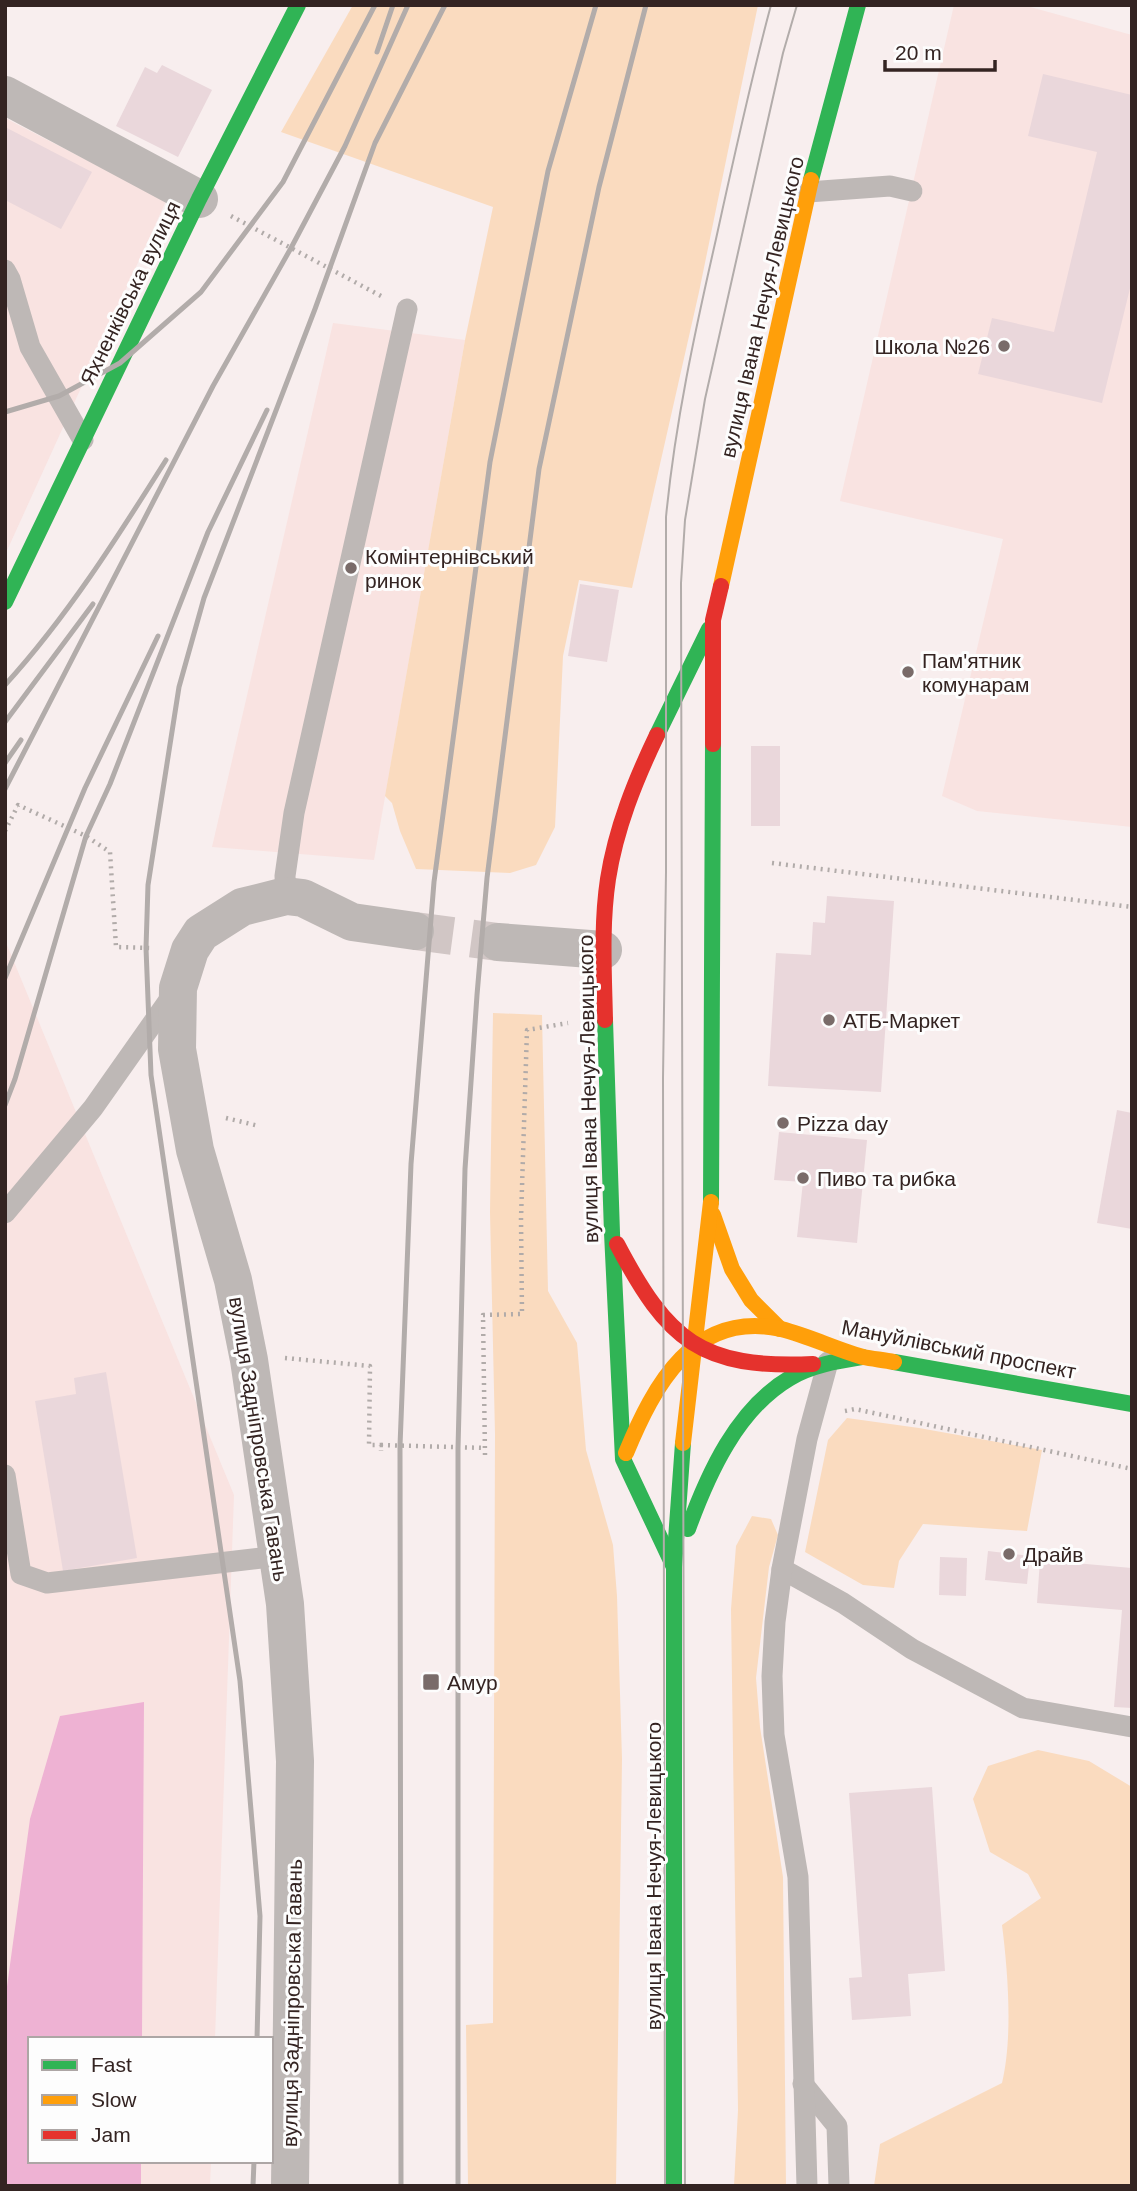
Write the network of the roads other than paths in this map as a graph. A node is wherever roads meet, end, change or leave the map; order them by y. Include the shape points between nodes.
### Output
1 (298, 5) edge
2 (858, 5) edge
3 (5, 96) edge
4 (912, 191) dead end
5 (808, 192) junction
6 (199, 199) junction
7 (5, 270) edge
8 (407, 309) road end
9 (83, 440) junction
10 (5, 603) edge
11 (713, 620) junction
12 (286, 896) junction
13 (415, 932) tunnel mouth
14 (498, 942) tunnel mouth
15 (603, 950) junction
16 (178, 988) junction
17 (711, 1210) junction
18 (5, 1213) edge
19 (612, 1233) junction
20 (780, 1329) junction
21 (694, 1346) junction
22 (864, 1357) junction
23 (828, 1362) junction
24 (1132, 1404) edge
25 (623, 1459) junction
26 (5, 1475) edge
27 (278, 1556) junction
28 (674, 1567) junction
29 (782, 1569) junction
30 (1132, 1727) edge
31 (803, 2084) junction
32 (290, 2186) edge
33 (674, 2186) edge
34 (807, 2186) edge
35 (839, 2186) edge

1 - 6 main road, Яхненківська вулиця
2 - 5 main road, вулиця Івана Нечуя-Левицького
3 - 6 street
4 - 5 lane via 890,186
5 - 11 main road, вулиця Івана Нечуя-Левицького
6 - 9 main road, Яхненківська вулиця
7 - 9 lane via 30,347
8 - 12 lane via 294,813
9 - 10 main road, Яхненківська вулиця
11 - 15 main road, вулиця Івана Нечуя-Левицького via 636,778 608,879
11 - 17 main road, вулиця Івана Нечуя-Левицького
12 - 13 street via 303,898 352,922
12 - 16 street, вулиця Задніпровська Гавань via 242,907 201,933 190,950
14 - 15 street
15 - 19 main road, вулиця Івана Нечуя-Левицького
16 - 18 lane via 93,1108
16 - 27 street, вулиця Задніпровська Гавань via 177,1049 195,1150 233,1280 249,1360
17 - 20 main road via 732,1269 751,1300
17 - 21 main road, вулиця Івана Нечуя-Левицького
19 - 21 main road via 636,1283 664,1320
19 - 25 main road, вулиця Івана Нечуя-Левицького
20 - 21 main road via 739,1327
20 - 22 main road, Мануйлівський проспект
21 - 23 main road via 752,1365
21 - 25 main road via 665,1376
21 - 28 main road, вулиця Івана Нечуя-Левицького
22 - 23 main road
22 - 24 main road, Мануйлівський проспект
23 - 28 main road via 781,1384 750,1415 719,1457
23 - 29 lane via 807,1439
25 - 28 main road, вулиця Івана Нечуя-Левицького
26 - 27 lane via 21,1574 47,1583
27 - 32 street, вулиця Задніпровська Гавань via 295,1761
28 - 33 main road, вулиця Івана Нечуя-Левицького
29 - 30 lane via 843,1602 912,1649 1023,1708
29 - 31 lane via 772,1676 774,1735 798,1877
31 - 34 lane
31 - 35 lane via 837,2126

